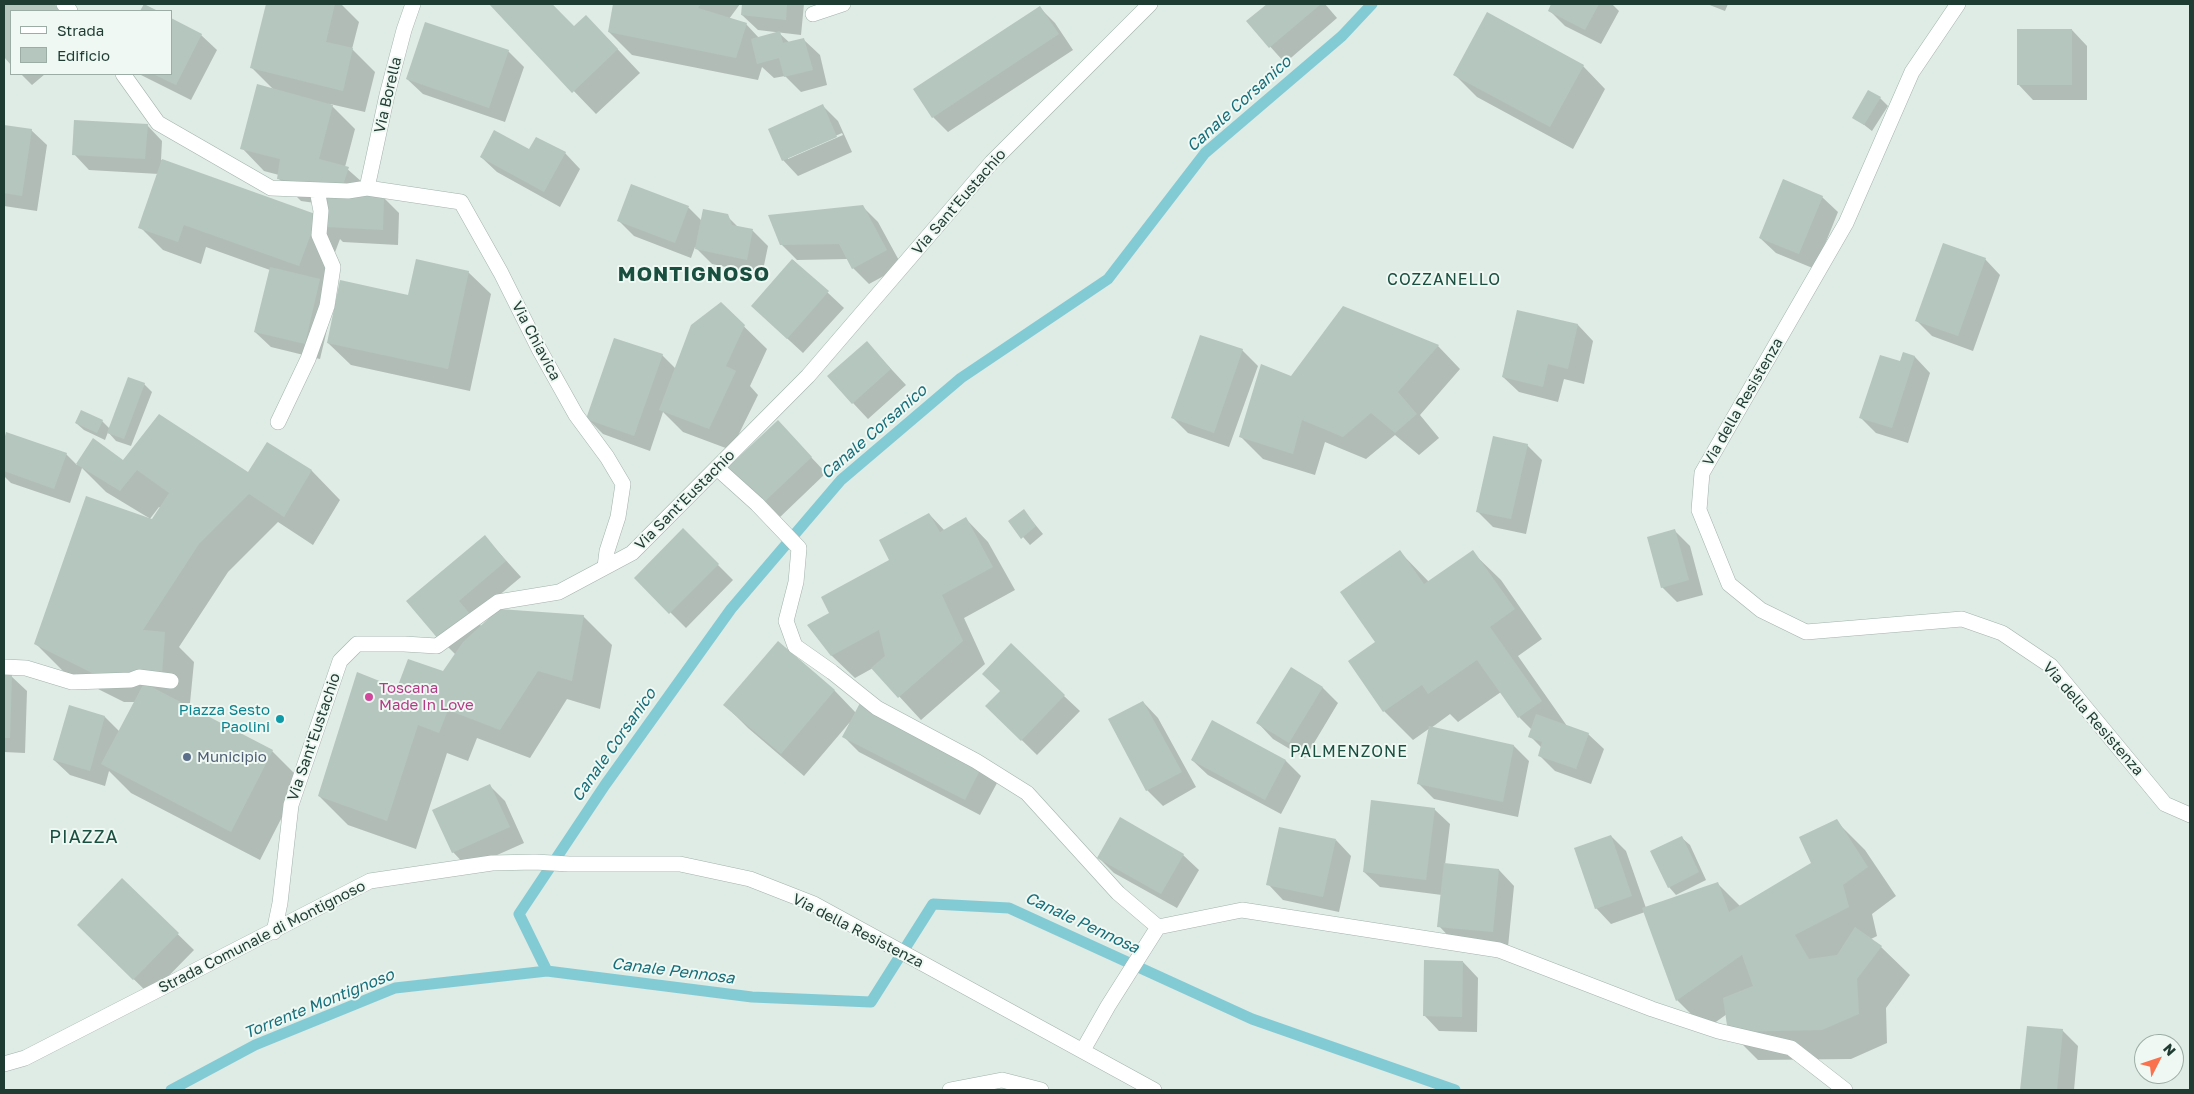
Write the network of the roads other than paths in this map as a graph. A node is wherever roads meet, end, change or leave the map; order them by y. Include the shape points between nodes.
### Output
1 (413, 4) edge
2 (843, 4) edge
3 (1150, 4) edge
4 (1958, 4) edge
5 (814, 14) dead end
6 (124, 75) edge
7 (366, 188) junction
8 (317, 190) junction
9 (278, 422) dead end
10 (716, 468) junction
11 (605, 567) junction
12 (4, 667) edge
13 (171, 681) dead end
14 (2190, 815) edge
15 (535, 862) joint
16 (1158, 927) junction
17 (274, 932) junction
18 (1083, 1050) junction
19 (4, 1064) edge
20 (950, 1090) edge
21 (1041, 1090) edge
22 (1154, 1090) edge
23 (1844, 1090) edge

1 - 7 street, Via Borella via 392,76
2 - 5 street
3 - 10 street, Via Sant'Eustachio via 992,162 808,376
4 - 14 street, Via della Resistenza via 1912,72 1846,223 1702,473 1699,510 1729,584 1761,610 1806,632 1962,620 2002,633 2051,666 2165,804
6 - 8 street via 158,123 271,188
7 - 8 street
7 - 11 street, Via Chiavica via 460,202 576,415 623,484
8 - 9 street via 321,211 319,235 334,267 327,306 308,359
10 - 11 street, Via Sant'Eustachio via 632,553
10 - 16 street via 799,548 796,582 786,621 795,646 877,708 976,761 1027,793 1118,892
11 - 17 street, Via Sant'Eustachio via 559,592 498,602 438,646 357,644 340,661 290,805
12 - 13 street via 26,668 72,682 139,677
15 - 17 street, Strada Comunale di Montignoso via 492,863 370,881
15 - 18 street, Via della Resistenza via 680,864 750,879 814,904
16 - 18 street
16 - 23 street via 1242,910 1499,950 1652,1009 1791,1048
17 - 19 street, Strada Comunale di Montignoso via 25,1058
18 - 22 street, Via della Resistenza
20 - 21 street via 1002,1080

